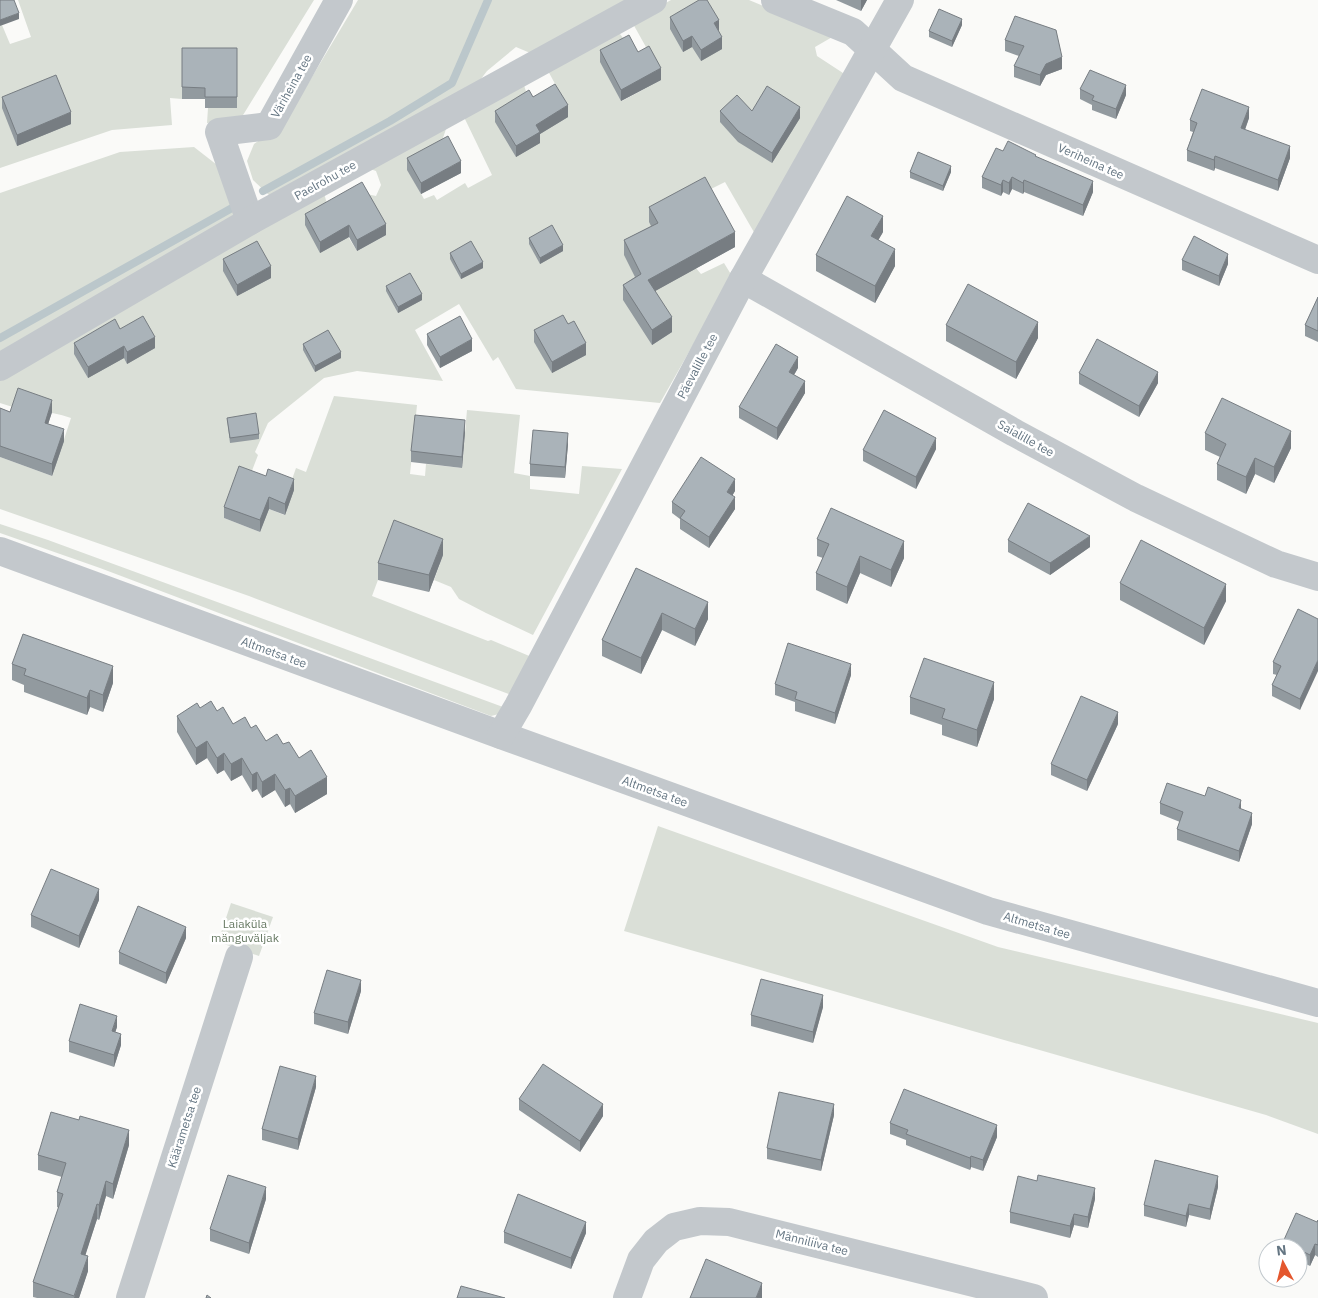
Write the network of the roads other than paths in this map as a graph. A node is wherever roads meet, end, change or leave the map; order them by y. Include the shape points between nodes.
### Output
1 (339, 0) edge
2 (653, 0) edge
3 (775, 0) edge
4 (900, 0) edge
5 (872, 50) junction
6 (250, 221) junction
7 (1318, 260) edge
8 (743, 279) junction
9 (0, 367) edge
10 (0, 552) edge
11 (1318, 577) edge
12 (501, 735) junction
13 (239, 957) dead end
14 (1318, 1004) edge
15 (130, 1298) edge
16 (627, 1298) edge
17 (1034, 1298) edge

1 - 6 street, Väriheina tee via 268,126 219,132
2 - 6 street, Paelrohu tee
3 - 5 street via 853,32
4 - 5 street, Päevalille tee
5 - 7 street, Veriheina tee via 903,78
5 - 8 street, Päevalille tee
6 - 9 street, Paelrohu tee
8 - 11 street, Saialille tee via 1136,498 1276,564
8 - 12 street, Päevalille tee
10 - 12 street, Altmetsa tee
12 - 14 street, Altmetsa tee via 988,911
13 - 15 street, Käärametsa tee
16 - 17 street, Männiliiva tee via 640,1260 656,1241 674,1227 700,1221 729,1222

